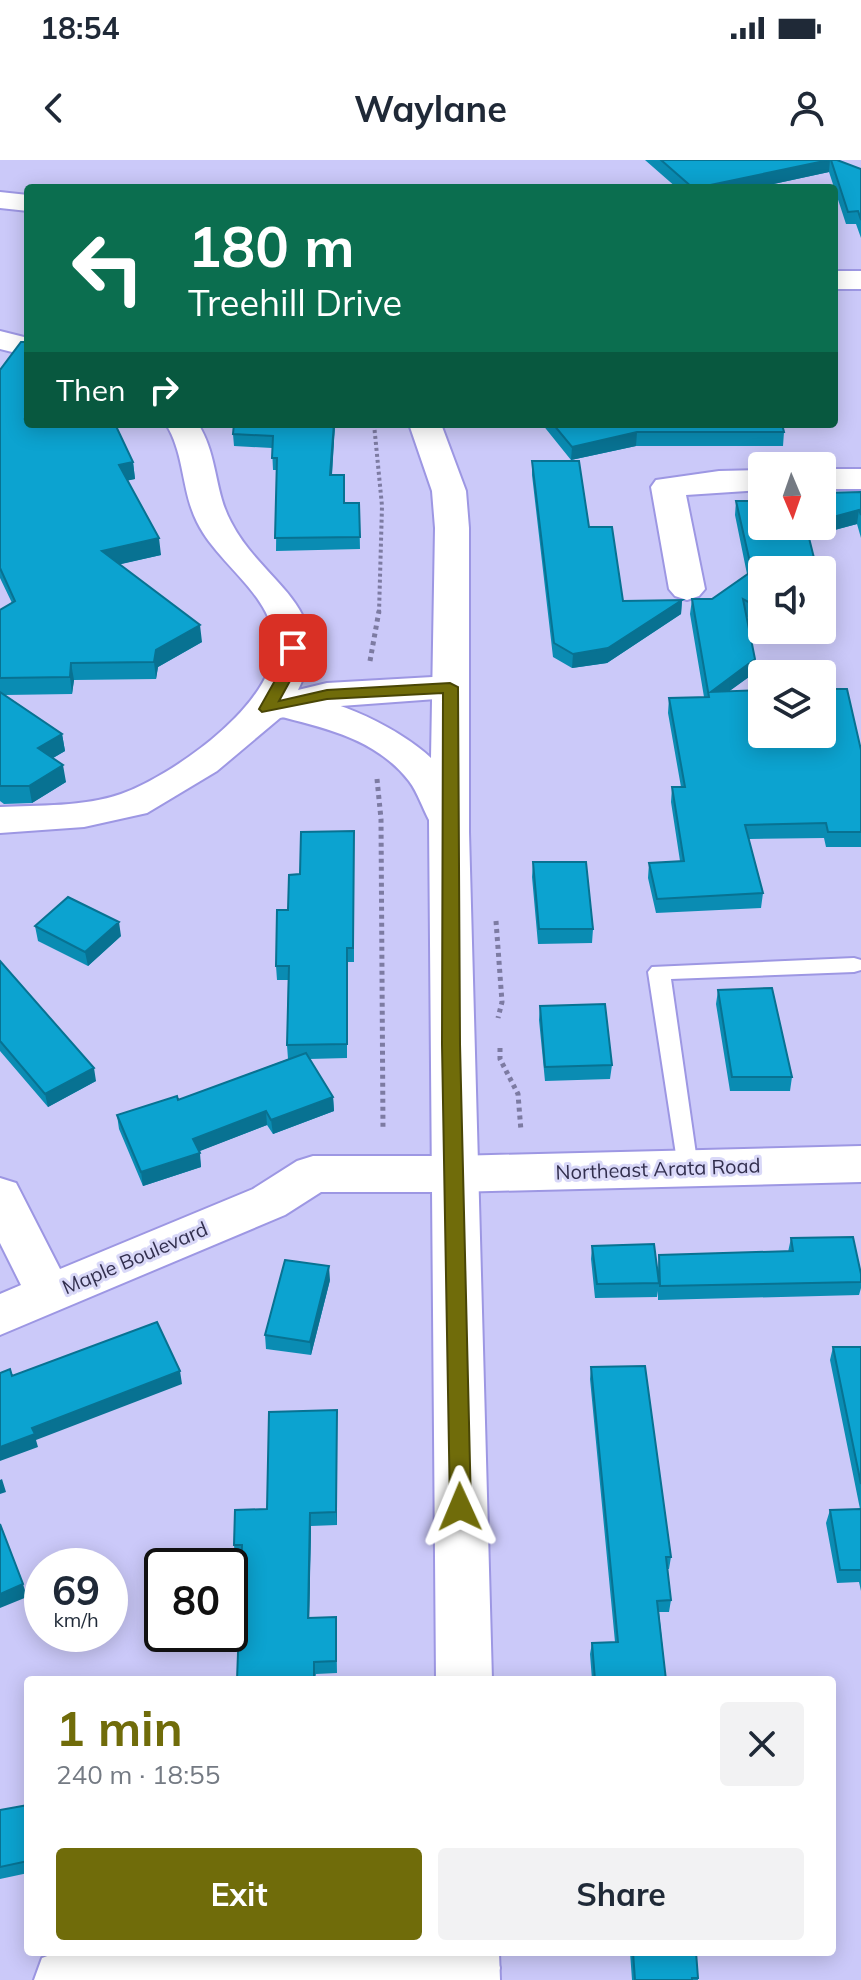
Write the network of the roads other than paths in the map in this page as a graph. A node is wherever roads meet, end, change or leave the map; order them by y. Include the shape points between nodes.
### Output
1 (0, 200) edge
2 (24, 203) edge
3 (838, 280) edge
4 (861, 280) edge
5 (0, 340) edge
6 (24, 346) edge
7 (185, 428) edge
8 (426, 428) edge
9 (836, 479) edge
10 (861, 479) edge
11 (748, 481) edge
12 (687, 589) dead end
13 (450, 687) junction
14 (275, 708) junction
15 (0, 820) edge
16 (449, 823) junction
17 (854, 965) dead end
18 (861, 1164) edge
19 (687, 1168) junction
20 (454, 1174) junction
21 (0, 1196) edge
22 (49, 1294) junction
23 (0, 1315) edge
24 (464, 1676) edge
25 (470, 1967) edge
26 (64, 1980) edge

1 - 2 main road
3 - 4 main road
5 - 6 main road
7 - 14 main road via 195,441 211,518 226,546 281,607 291,629 293,648
8 - 13 main road via 449,491
9 - 10 main road
11 - 12 main road via 668,487
13 - 14 main road via 327,695
13 - 16 main road
14 - 15 main road via 156,795 132,805
14 - 16 main road via 362,725 404,751 432,787
16 - 20 main road
17 - 19 lane via 659,972
18 - 19 main road, Northeast Arata Road
19 - 20 main road, Northeast Arata Road
20 - 22 main road, Maple Boulevard via 374,1175 317,1198 269,1202
20 - 24 main road
21 - 22 main road
22 - 23 main road, Maple Boulevard
25 - 26 main road via 156,1973

